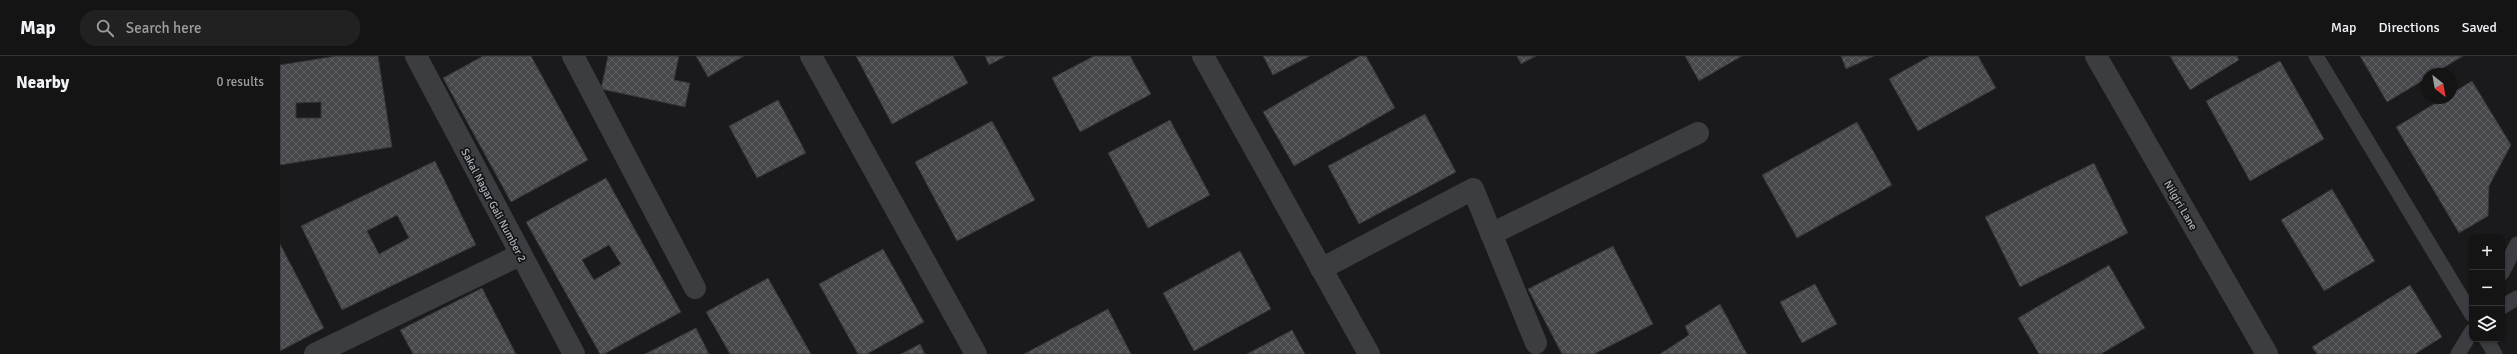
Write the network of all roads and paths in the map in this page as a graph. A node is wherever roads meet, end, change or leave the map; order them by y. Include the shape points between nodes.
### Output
1 (416, 56) edge
2 (573, 56) edge
3 (811, 56) edge
4 (1203, 56) edge
5 (2096, 56) edge
6 (2316, 56) edge
7 (1698, 133) dead end
8 (1491, 234) junction
9 (2517, 244) edge
10 (520, 255) junction
11 (1321, 269) junction
12 (2504, 270) edge
13 (695, 288) dead end
14 (2517, 298) edge
15 (2504, 306) edge
16 (2469, 310) edge
17 (2469, 336) edge
18 (2488, 342) edge
19 (1536, 343) dead end
20 (315, 354) edge
21 (574, 354) edge
22 (976, 354) edge
23 (1369, 354) edge
24 (2267, 354) edge
25 (2458, 354) edge
26 (2495, 354) edge

1 - 10 street, Sakal Nagar Gali Number 2
2 - 13 street
3 - 22 street
4 - 11 street
5 - 24 street, Nilgiri Lane
6 - 16 lane
7 - 8 street
8 - 11 street via 1473,189
8 - 19 street
9 - 12 lane
10 - 20 street
10 - 21 street, Sakal Nagar Gali Number 2
11 - 23 street
14 - 15 lane
17 - 25 lane
18 - 26 lane

